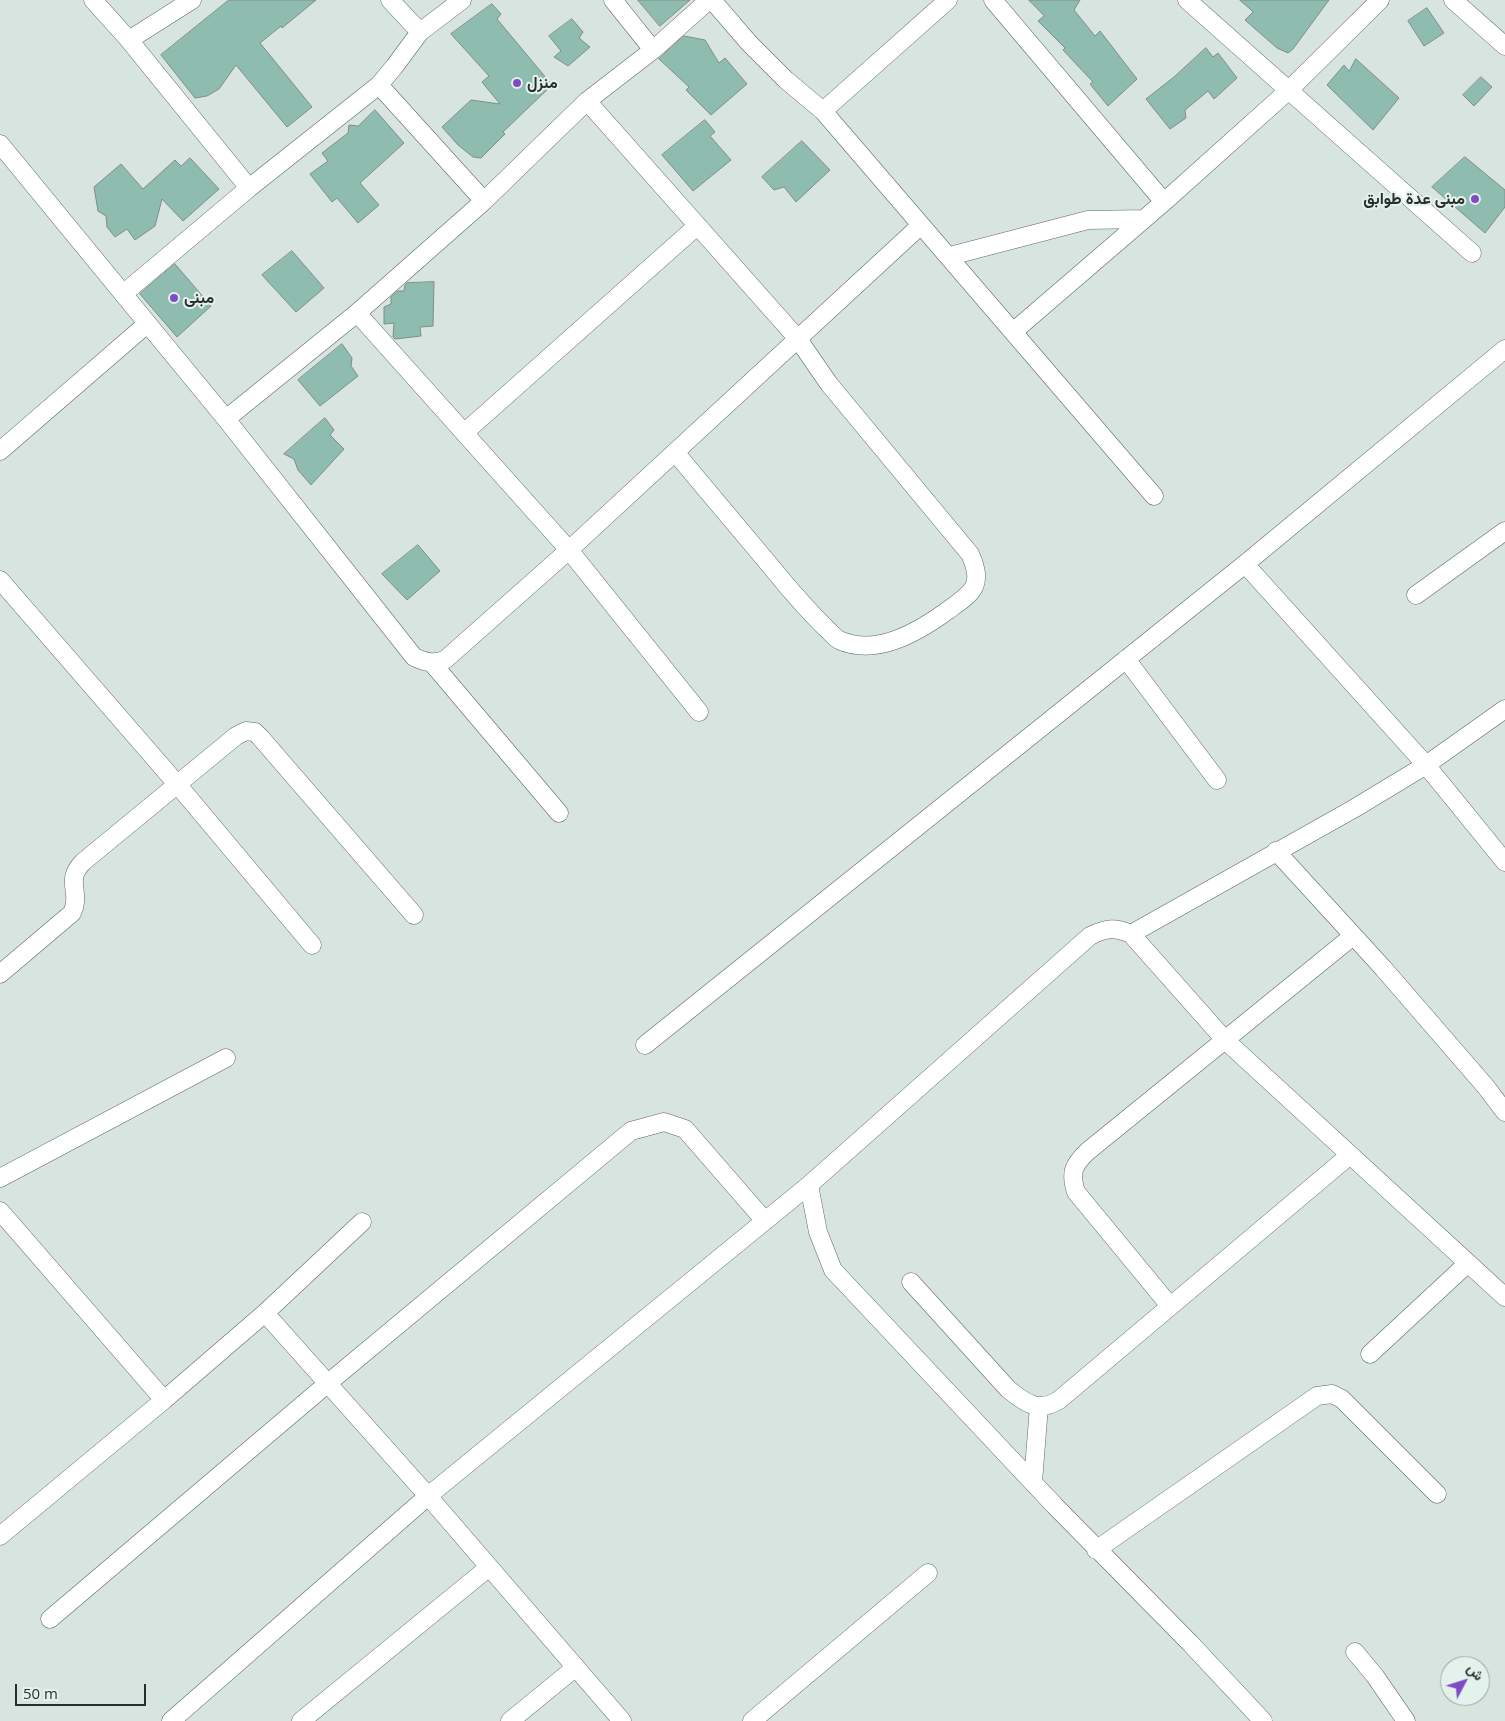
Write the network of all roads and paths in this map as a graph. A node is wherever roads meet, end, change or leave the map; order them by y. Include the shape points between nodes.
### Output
1 (94, 0) edge
2 (192, 0) edge
3 (390, 0) edge
4 (462, 0) edge
5 (613, 0) edge
6 (711, 0) edge
7 (948, 0) edge
8 (993, 0) edge
9 (1187, 0) edge
10 (1380, 0) edge
11 (1453, 0) edge
12 (420, 32) junction
13 (129, 40) junction
14 (1505, 46) edge
15 (654, 50) junction
16 (379, 85) junction
17 (1289, 90) junction
18 (587, 101) junction
19 (823, 112) junction
20 (0, 144) edge
21 (249, 188) junction
22 (484, 201) junction
23 (1164, 202) junction
24 (1144, 219) junction
25 (698, 226) junction
26 (920, 226) junction
27 (1472, 253) dead end
28 (950, 256) junction
29 (123, 294) junction
30 (357, 313) junction
31 (148, 324) junction
32 (1014, 331) junction
33 (798, 339) junction
34 (1505, 349) edge
35 (226, 419) junction
36 (464, 433) junction
37 (0, 450) edge
38 (675, 452) junction
39 (1154, 496) dead end
40 (1505, 531) edge
41 (569, 550) junction
42 (1245, 564) junction
43 (0, 580) edge
44 (1416, 595) dead end
45 (1126, 659) junction
46 (432, 663) junction
47 (1505, 709) edge
48 (699, 712) dead end
49 (1426, 765) junction
50 (1217, 780) dead end
51 (177, 784) junction
52 (559, 813) dead end
53 (1276, 851) junction
54 (1505, 862) edge
55 (414, 915) dead end
56 (1131, 934) junction
57 (1353, 936) junction
58 (312, 945) dead end
59 (0, 974) edge
60 (1225, 1040) junction
61 (645, 1045) dead end
62 (226, 1058) dead end
63 (1505, 1112) edge
64 (1350, 1155) junction
65 (0, 1178) edge
66 (809, 1185) junction
67 (0, 1211) edge
68 (765, 1221) junction
69 (362, 1222) dead end
70 (1468, 1263) junction
71 (911, 1282) dead end
72 (1505, 1297) edge
73 (1170, 1306) junction
74 (266, 1313) junction
75 (1370, 1354) dead end
76 (326, 1384) junction
77 (164, 1400) junction
78 (1038, 1406) junction
79 (1033, 1482) junction
80 (1437, 1494) dead end
81 (428, 1496) junction
82 (0, 1536) edge
83 (1096, 1550) junction
84 (488, 1568) junction
85 (928, 1573) dead end
86 (50, 1619) dead end
87 (1356, 1652) dead end
88 (576, 1667) junction
89 (171, 1721) edge
90 (301, 1721) edge
91 (510, 1721) edge
92 (622, 1721) edge
93 (752, 1721) edge
94 (1263, 1721) edge
95 (1406, 1721) edge

1 - 13 street
2 - 13 street
3 - 12 street
4 - 12 street
5 - 15 street
6 - 15 street
6 - 19 street via 749,43
7 - 19 street
8 - 23 street
9 - 17 street
10 - 17 street
11 - 14 street
12 - 16 street
13 - 21 street
15 - 18 street
16 - 21 street
16 - 22 street
17 - 23 street
17 - 27 street
18 - 22 street
18 - 25 street
19 - 26 street
20 - 29 street
21 - 29 street
22 - 30 street
23 - 24 street
24 - 28 street via 1088,220
24 - 32 street
25 - 33 street
25 - 36 street
26 - 28 street
26 - 33 street
28 - 32 street
29 - 31 street
30 - 35 street
30 - 36 street
31 - 35 street
31 - 37 street
32 - 39 street
33 - 38 street
33 - 38 street via 841,398 970,554 976,568 976,582 969,595 923,628 896,640 873,645 838,640 812,615
34 - 42 street
35 - 46 street via 414,657
36 - 41 street
38 - 41 street
40 - 44 street
41 - 46 street via 446,660
41 - 48 street
42 - 45 street
42 - 49 street
43 - 51 street
45 - 50 street
45 - 61 street
46 - 52 street
47 - 49 street
49 - 53 street
49 - 54 street
51 - 55 street via 236,736 255,732
51 - 58 street
51 - 59 street via 78,867 73,880 76,900 72,913
53 - 56 street
53 - 57 street
56 - 60 street
56 - 66 street via 1119,929 1103,930 1090,936
57 - 60 street
57 - 63 street
60 - 64 street
60 - 73 street via 1088,1151 1074,1169 1076,1192
62 - 65 street
64 - 70 street
64 - 73 street
66 - 68 street
66 - 79 street via 818,1232 832,1270
67 - 77 street
68 - 76 street via 685,1130 664,1122 631,1131
68 - 81 street
69 - 74 street
70 - 72 street
70 - 75 street
71 - 78 street via 1008,1389 1022,1401
73 - 78 street via 1059,1400
74 - 76 street
74 - 77 street
76 - 81 street
76 - 86 street
77 - 82 street
78 - 79 street
79 - 83 street
80 - 83 street via 1342,1399 1332,1394 1317,1396
81 - 84 street
81 - 89 street
83 - 94 street
84 - 88 street
84 - 90 street
85 - 93 street
87 - 95 street
88 - 91 street
88 - 92 street

